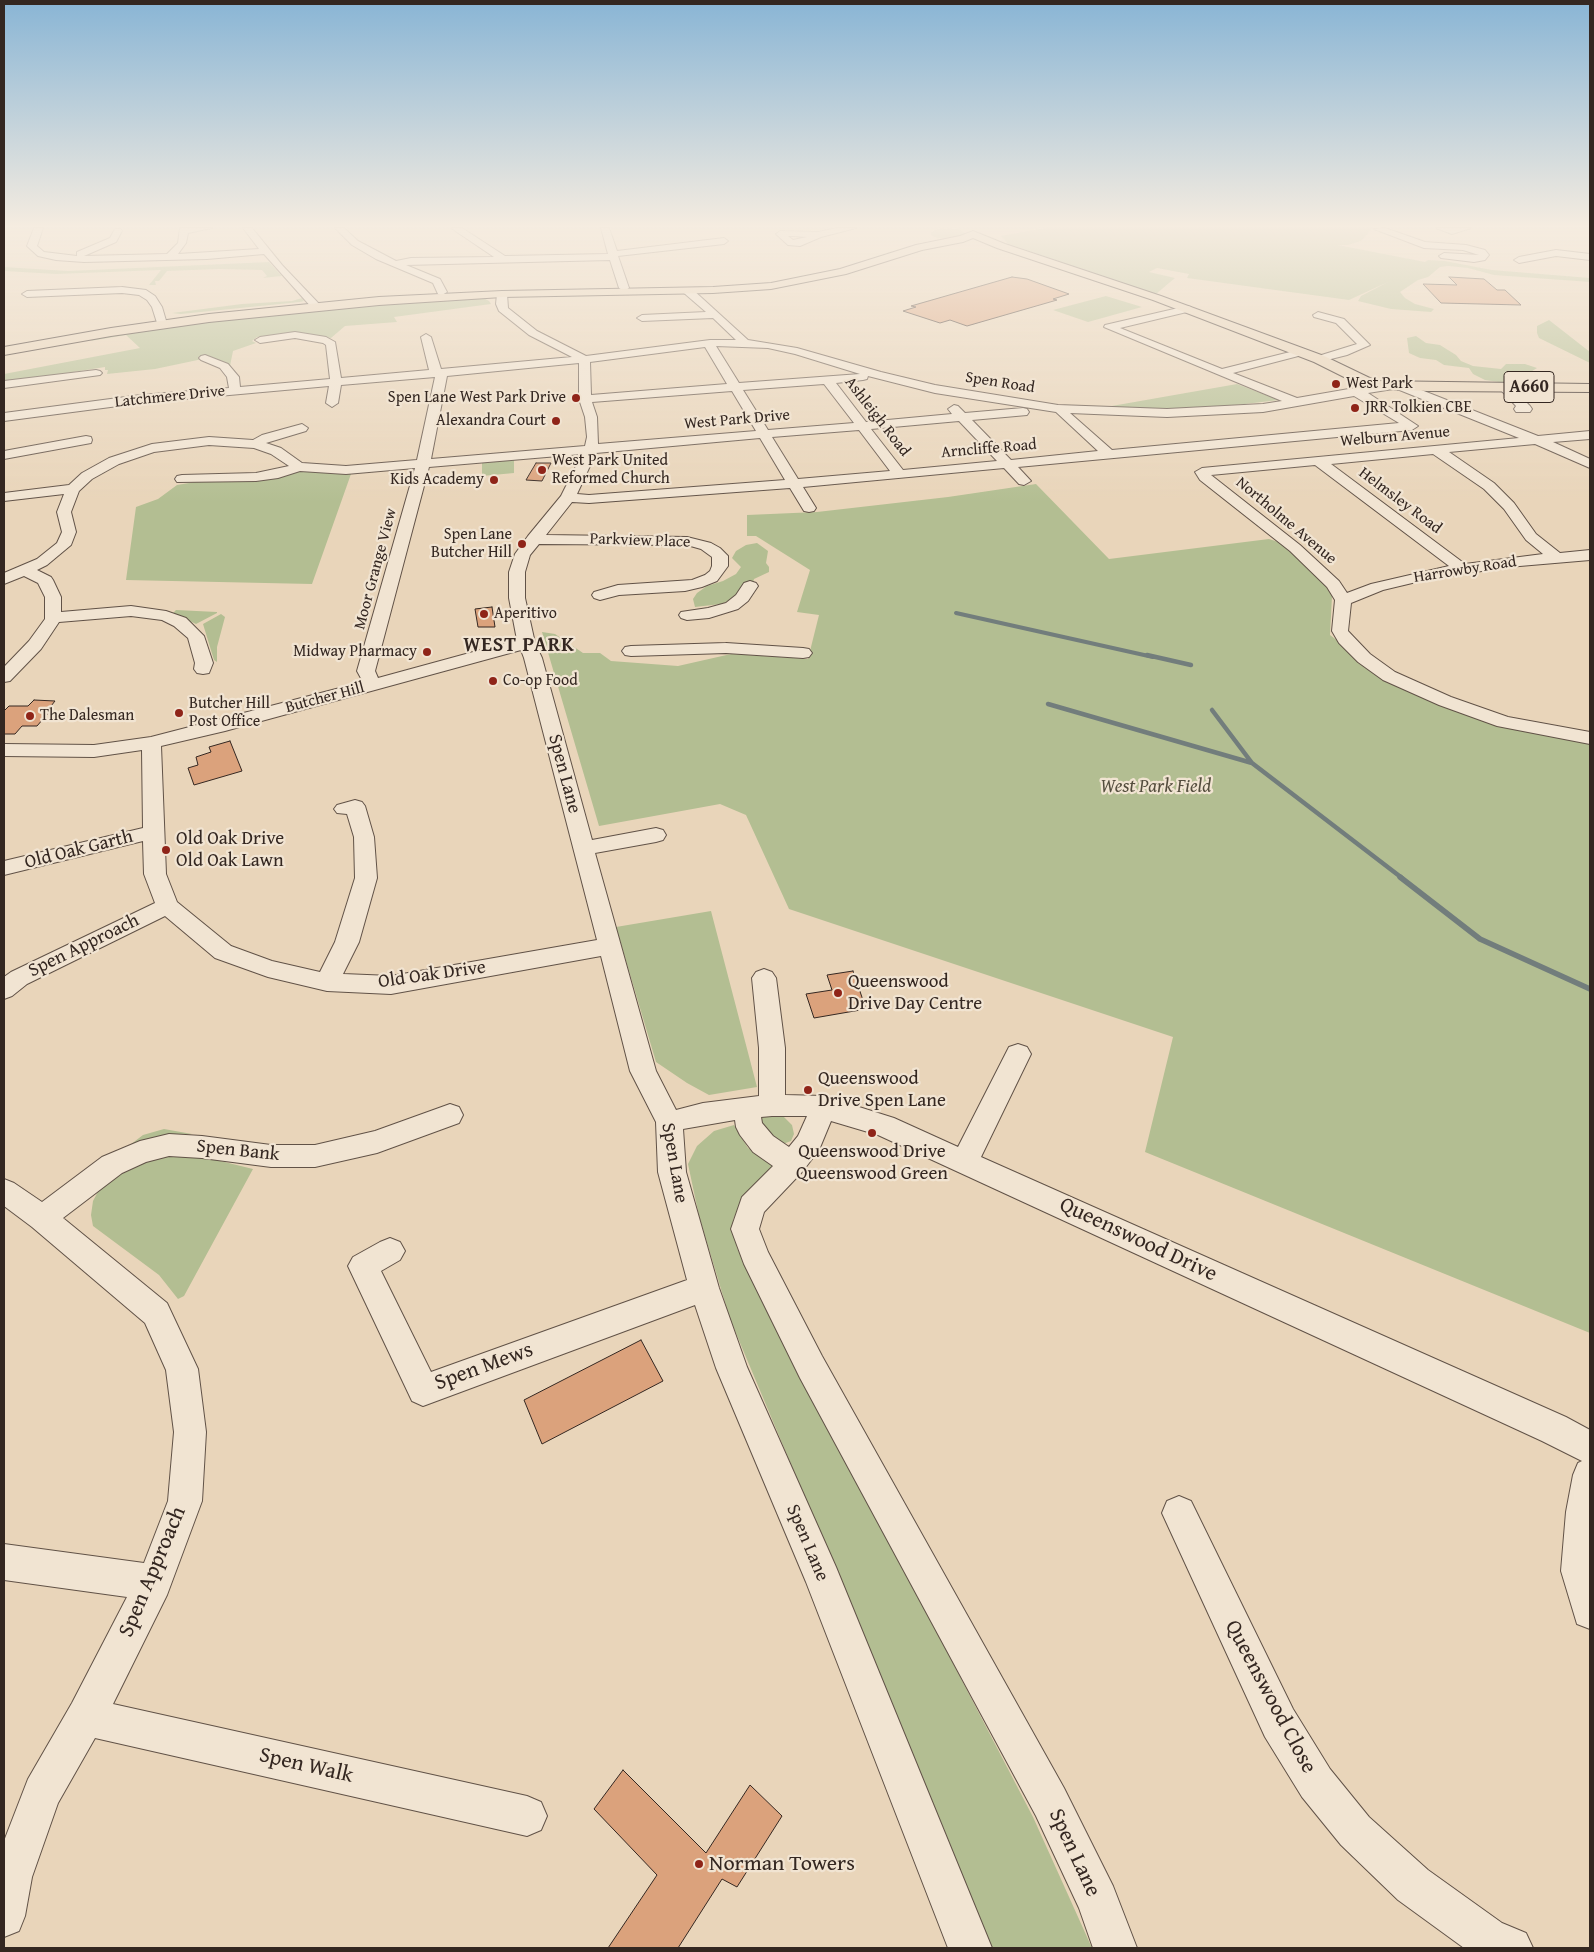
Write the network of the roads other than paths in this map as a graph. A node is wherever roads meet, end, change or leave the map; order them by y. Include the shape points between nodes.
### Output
1 (160, 319) edge
2 (188, 319) edge
3 (516, 319) edge
4 (720, 319) edge
5 (1145, 319) edge
6 (1212, 319) edge
7 (1333, 319) edge
8 (161, 322) junction
9 (426, 337) dead end
10 (260, 340) dead end
11 (744, 342) junction
12 (710, 346) dead end
13 (4, 350) edge
14 (1302, 352) junction
15 (205, 358) dead end
16 (584, 359) junction
17 (1322, 360) junction
18 (1222, 372) junction
19 (96, 373) dead end
20 (439, 373) junction
21 (876, 375) junction
22 (1362, 375) junction
23 (827, 379) junction
24 (336, 382) junction
25 (1395, 384) junction
26 (4, 385) edge
27 (735, 387) junction
28 (1504, 387) junction
29 (935, 388) junction
30 (1590, 388) edge
31 (235, 391) junction
32 (1357, 392) junction
33 (585, 399) junction
34 (332, 403) dead end
35 (1297, 403) junction
36 (94, 405) junction
37 (1263, 408) junction
38 (1058, 410) junction
39 (1520, 410) dead end
40 (1167, 413) junction
41 (4, 416) edge
42 (962, 417) junction
43 (1277, 418) dead end
44 (1181, 424) dead end
45 (862, 426) junction
46 (1290, 427) dead end
47 (302, 428) dead end
48 (764, 434) junction
49 (1196, 435) dead end
50 (1590, 435) edge
51 (1304, 437) junction
52 (86, 440) junction
53 (1536, 440) junction
54 (255, 444) junction
55 (1211, 446) junction
56 (591, 449) junction
57 (1438, 451) junction
58 (4, 455) edge
59 (1110, 455) junction
60 (1317, 460) junction
61 (114, 461) junction
62 (1230, 462) dead end
63 (423, 464) junction
64 (1590, 464) edge
65 (1008, 465) junction
66 (300, 467) junction
67 (1202, 472) joint
68 (900, 474) junction
69 (182, 479) dead end
70 (1024, 481) dead end
71 (794, 484) junction
72 (73, 489) junction
73 (4, 496) edge
74 (568, 497) junction
75 (809, 508) dead end
76 (533, 539) junction
77 (1590, 555) edge
78 (1556, 557) junction
79 (1462, 569) junction
80 (25, 570) junction
81 (4, 579) edge
82 (685, 586) junction
83 (750, 586) dead end
84 (600, 595) dead end
85 (1343, 600) junction
86 (686, 615) junction
87 (53, 618) junction
88 (526, 643) junction
89 (693, 649) junction
90 (631, 650) dead end
91 (802, 653) dead end
92 (203, 669) dead end
93 (4, 676) edge
94 (373, 684) junction
95 (1590, 738) edge
96 (151, 744) junction
97 (4, 750) edge
98 (344, 809) dead end
99 (154, 832) junction
100 (656, 835) dead end
101 (584, 848) junction
102 (4, 862) edge
103 (167, 906) junction
104 (610, 946) junction
105 (764, 978) dead end
106 (327, 982) junction
107 (4, 990) edge
108 (1018, 1054) dead end
109 (759, 1107) junction
110 (824, 1107) junction
111 (450, 1115) dead end
112 (669, 1122) junction
113 (965, 1161) junction
114 (792, 1164) junction
115 (5, 1194) edge
116 (42, 1218) junction
117 (390, 1251) dead end
118 (704, 1288) junction
119 (1590, 1448) edge
120 (1590, 1475) edge
121 (1179, 1513) dead end
122 (4, 1562) edge
123 (154, 1582) junction
124 (1590, 1611) edge
125 (86, 1717) junction
126 (527, 1816) dead end
127 (4, 1916) edge
128 (970, 1948) edge
129 (1115, 1948) edge
130 (1511, 1948) edge

1 - 8 street
2 - 8 highway
3 - 16 street via 533,333
4 - 11 street
5 - 18 street via 1109,327
6 - 14 highway, A660
7 - 17 street via 1340,321 1364,345
8 - 13 highway
9 - 20 street
10 - 24 street via 295,335 326,340 331,344
11 - 16 street, Spen Road via 710,343
11 - 21 street, Spen Road via 797,351
12 - 27 street
14 - 17 highway, A660
14 - 18 street
15 - 31 street via 230,372
16 - 20 street, Spen Road
16 - 33 street, Spen Lane
17 - 22 highway, A660
18 - 35 street
19 - 26 street
20 - 24 street, Latchmere Drive
20 - 63 street, Moor Grange View
21 - 23 street
21 - 29 street, Spen Road
22 - 25 highway, A660
22 - 32 street
23 - 27 street
23 - 45 street, Ashleigh Road
24 - 31 street, Latchmere Drive
24 - 34 street
25 - 28 highway, A660
25 - 32 street, Spen Road
25 - 53 street
27 - 33 street
27 - 48 street
28 - 30 highway, A660
28 - 39 street via 1526,409
29 - 38 street, Spen Road
29 - 42 street
31 - 36 street, Latchmere Drive
32 - 35 street, Spen Road
32 - 51 street, Arncliffe Road via 1412,426
33 - 56 street, Spen Lane via 591,417
35 - 37 street, Spen Road
36 - 41 street, Latchmere Drive
36 - 52 street
37 - 40 street, Spen Road
37 - 43 street
38 - 40 street, Spen Road
38 - 42 street, West Park Drive
38 - 59 street
40 - 44 street
42 - 45 street, West Park Drive
42 - 65 street
45 - 48 street, West Park Drive
45 - 68 street, Ashleigh Road
46 - 51 street
47 - 54 street
48 - 56 street, West Park Drive
48 - 71 street
49 - 55 street
50 - 53 street, Welburn Avenue
51 - 55 street, Arncliffe Road
52 - 58 street
52 - 61 street via 98,453
53 - 57 street, Welburn Avenue
53 - 64 street
54 - 61 street via 185,443 152,448
54 - 66 street via 276,451
55 - 59 street, Arncliffe Road
55 - 62 street
56 - 63 street, West Park Drive
56 - 74 street, Spen Lane
57 - 60 street, Welburn Avenue
57 - 78 street via 1489,486 1509,506 1531,537
59 - 65 street, Arncliffe Road
60 - 67 street, Welburn Avenue
60 - 79 street, Helmsley Road
61 - 72 street via 87,476
63 - 66 street, West Park Drive via 346,470
63 - 94 street, Moor Grange View via 366,671
65 - 68 street, Arncliffe Road
65 - 70 street
66 - 69 street via 256,477
67 - 85 street, Northolme Avenue via 1205,478 1295,548 1334,584
68 - 71 street, Arncliffe Road
71 - 74 street, Arncliffe Road via 589,499
71 - 75 street
72 - 73 street
72 - 80 street via 64,512 70,532 63,545 42,562
74 - 76 street, Spen Lane
76 - 82 street, Parkview Place via 687,541 715,551 720,556 718,571 711,578
76 - 88 street, Spen Lane via 517,572 517,598
77 - 78 street, Harrowby Road
78 - 79 street, Harrowby Road
79 - 85 street, Harrowby Road via 1377,587
80 - 81 street
80 - 87 street via 45,580 53,598
82 - 84 street, Parkview Place via 618,590
82 - 86 street via 683,602
83 - 86 street via 732,606
85 - 95 street via 1340,631 1364,658 1389,676 1504,722
86 - 89 street
87 - 92 street via 131,611 166,616 180,622 196,636
87 - 93 street via 35,645
88 - 94 street, Butcher Hill
88 - 101 street, Spen Lane via 533,658
89 - 90 street
89 - 91 street
94 - 96 street, Butcher Hill
96 - 97 street, Butcher Hill via 94,751
96 - 99 street
98 - 106 street via 355,806 364,837 366,878 347,942
99 - 102 street, Old Oak Garth
99 - 103 street via 155,874
100 - 101 street
101 - 104 street, Spen Lane
103 - 106 street, Old Oak Drive via 223,952 268,969
103 - 107 street, Spen Approach via 19,978
104 - 106 street, Old Oak Drive via 390,985
104 - 112 street, Spen Lane via 643,1071
105 - 109 street via 772,1048
108 - 113 street
109 - 110 street, Queenswood Drive
109 - 112 street, Queenswood Drive
109 - 114 street via 749,1127 763,1144
110 - 113 street, Queenswood Drive via 885,1126
110 - 114 street, Spen Lane via 808,1142
111 - 116 street, Spen Bank via 377,1142 315,1156 271,1156 169,1145 140,1152 112,1165
112 - 118 street, Spen Lane via 672,1172
113 - 119 street, Queenswood Drive
114 - 129 street, Spen Lane via 752,1206 745,1229 754,1255 825,1393 1050,1802 1098,1901
115 - 116 street, Spen Approach
116 - 123 street, Spen Approach via 156,1313 182,1369 190,1432 185,1502
117 - 118 street, Spen Mews via 363,1266 422,1390
118 - 128 street, Spen Lane via 732,1368 823,1580
120 - 124 street via 1583,1512 1579,1571
121 - 130 street, Queenswood Close via 1279,1723 1316,1783 1355,1830 1413,1886 1488,1939
122 - 123 street
123 - 125 street, Spen Approach
125 - 126 street, Spen Walk
125 - 127 street, Spen Approach via 42,1793 11,1877

